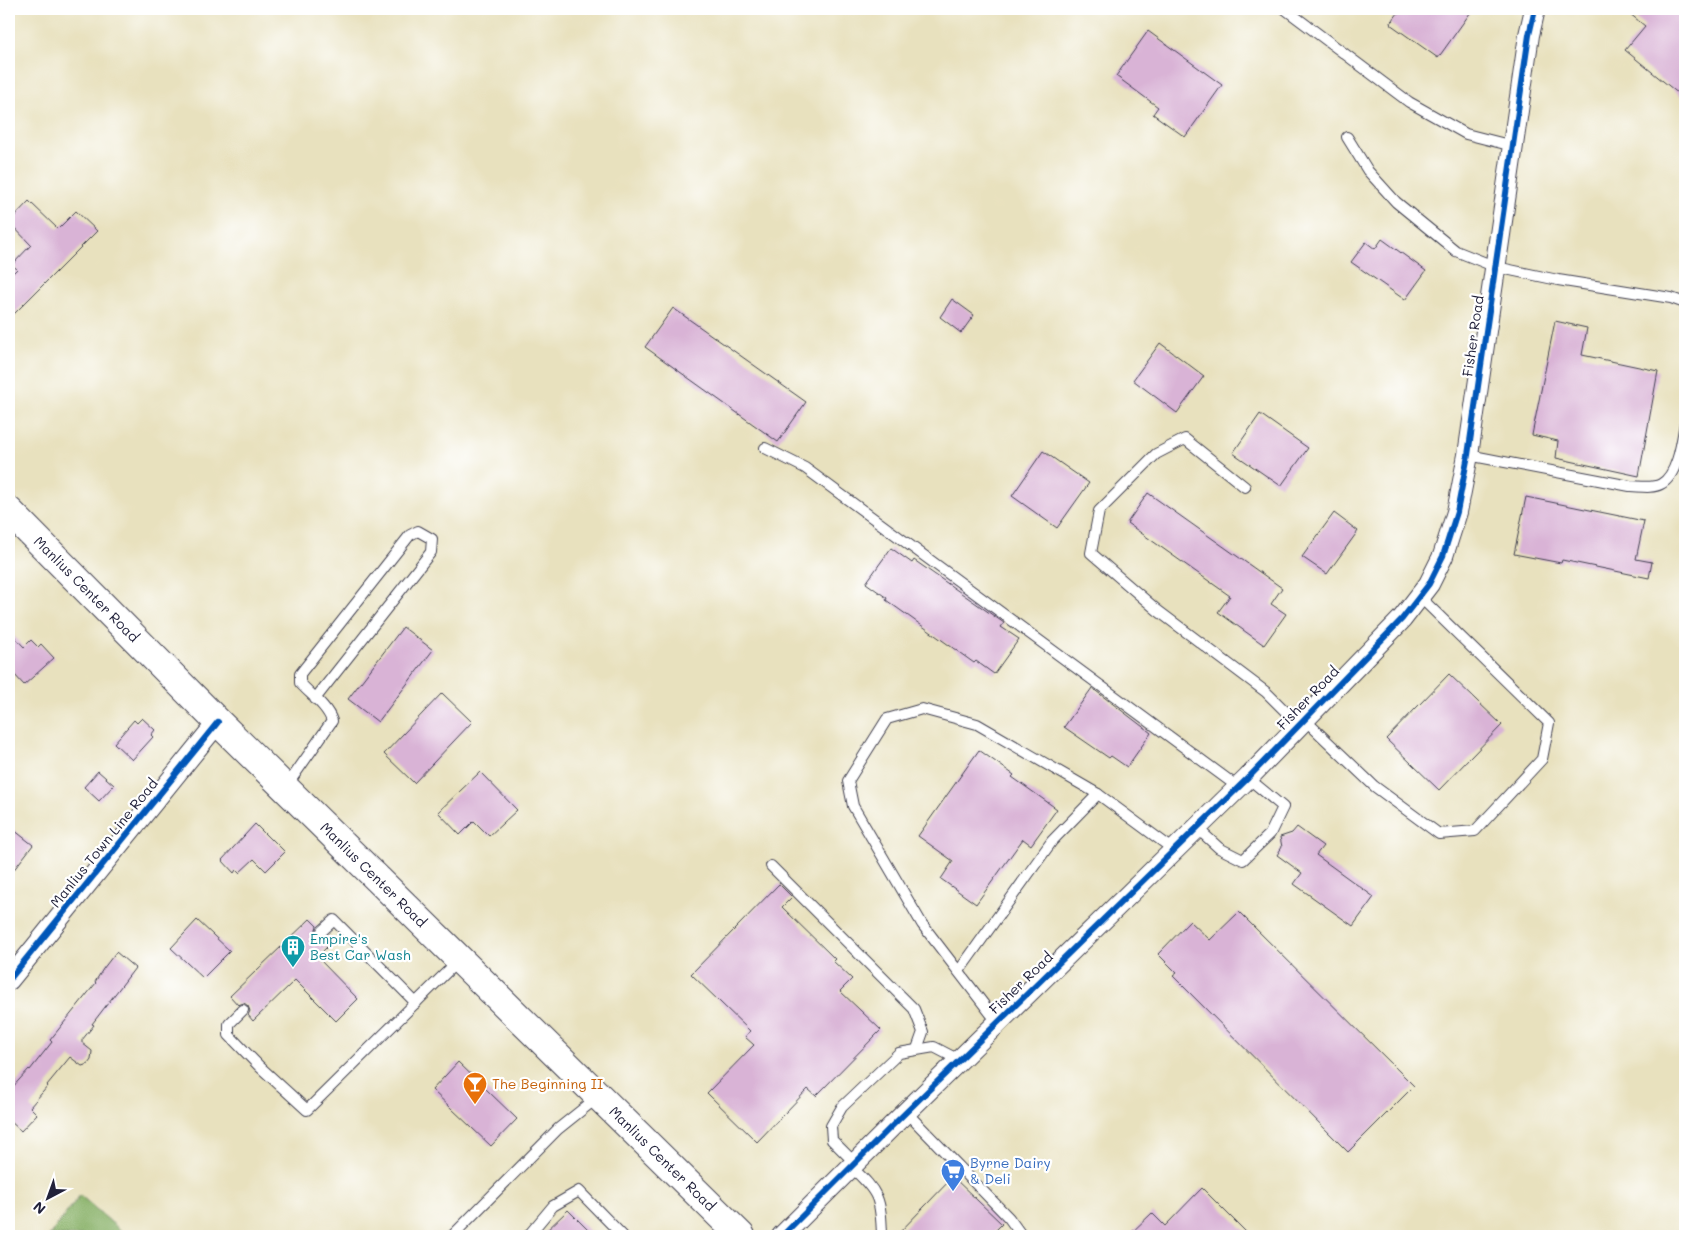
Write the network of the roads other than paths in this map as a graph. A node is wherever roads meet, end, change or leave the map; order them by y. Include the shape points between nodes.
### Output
1 (1286, 9) edge
2 (1535, 9) edge
3 (1347, 137) dead end
4 (1513, 146) junction
5 (1496, 267) junction
6 (1685, 303) edge
7 (1685, 423) edge
8 (766, 448) dead end
9 (1468, 455) junction
10 (1245, 487) dead end
11 (9, 512) edge
12 (1419, 596) junction
13 (315, 699) junction
14 (218, 722) junction
15 (1302, 722) junction
16 (1243, 782) junction
17 (286, 788) junction
18 (1098, 794) junction
19 (1197, 828) junction
20 (1174, 850) junction
21 (771, 866) dead end
22 (322, 931) dead end
23 (460, 960) junction
24 (959, 971) junction
25 (9, 980) edge
26 (416, 1003) junction
27 (243, 1010) dead end
28 (998, 1023) junction
29 (917, 1049) junction
30 (960, 1060) junction
31 (599, 1097) junction
32 (906, 1112) junction
33 (853, 1165) junction
34 (452, 1236) edge
35 (528, 1236) edge
36 (623, 1236) edge
37 (740, 1236) edge
38 (782, 1236) edge
39 (882, 1236) edge
40 (1022, 1236) edge

1 - 4 lane via 1409,102 1466,134
2 - 4 street, Fisher Road
3 - 5 lane via 1368,171 1396,202 1456,252
4 - 5 street, Fisher Road
5 - 6 lane
5 - 9 street, Fisher Road
7 - 9 lane via 1677,460 1670,475 1661,484 1651,487 1630,486
8 - 16 lane via 805,468
9 - 12 street, Fisher Road via 1457,512 1443,556
10 - 15 lane via 1185,439 1156,454 1098,511 1090,552 1157,610
11 - 14 main road, Manlius Center Road
12 - 15 street, Fisher Road via 1402,618
12 - 15 lane via 1549,723 1542,759 1482,824 1475,831 1439,834 1374,786
13 - 13 lane via 300,683 300,674 410,535 418,531 432,539 432,552
13 - 17 lane via 329,713 332,722
14 - 17 main road, Manlius Center Road
14 - 25 street, Manlius Town Line Road
15 - 16 street, Fisher Road
16 - 19 street, Fisher Road
16 - 19 lane via 1284,807 1270,834 1244,860 1219,848
17 - 23 main road, Manlius Center Road
18 - 20 lane
18 - 24 lane via 1052,841
18 - 24 lane via 977,724 922,710 887,719 848,780 853,806 922,924
19 - 20 street, Fisher Road
20 - 28 street, Fisher Road
21 - 29 lane via 914,1009 923,1032
22 - 26 lane via 334,920
23 - 26 lane
23 - 31 main road, Manlius Center Road
24 - 28 lane
26 - 27 lane via 307,1110 229,1035 229,1024
28 - 30 street, Fisher Road
29 - 30 lane via 934,1047
29 - 33 lane via 899,1053 842,1107 831,1126 832,1140
30 - 32 street, Fisher Road
31 - 34 lane via 558,1129
31 - 37 main road, Manlius Center Road
32 - 33 street, Fisher Road
32 - 40 lane via 1009,1218
33 - 38 street, Fisher Road
33 - 39 lane via 877,1196
35 - 36 lane via 553,1206 579,1192

